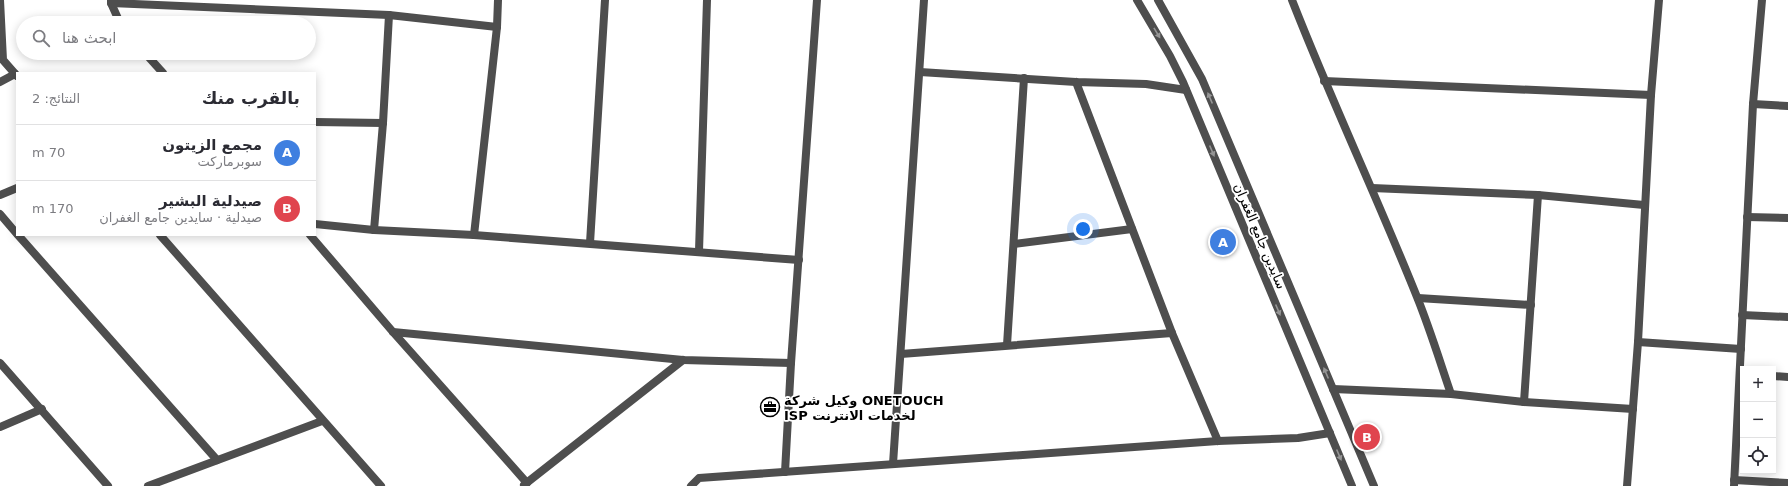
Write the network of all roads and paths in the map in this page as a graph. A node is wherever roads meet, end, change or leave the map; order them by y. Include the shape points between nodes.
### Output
1 (0, 0) edge
2 (498, 0) edge
3 (605, 0) edge
4 (707, 0) edge
5 (817, 0) edge
6 (924, 0) edge
7 (1136, 0) edge
8 (1158, 0) edge
9 (1292, 0) edge
10 (1659, 0) edge
11 (1762, 0) edge
12 (111, 2) edge
13 (389, 15) junction
14 (117, 16) edge
15 (498, 27) junction
16 (151, 60) edge
17 (162, 72) edge
18 (920, 72) junction
19 (16, 75) edge
20 (1024, 78) junction
21 (1324, 81) junction
22 (0, 82) edge
23 (1076, 82) junction
24 (1186, 90) junction
25 (1650, 95) junction
26 (1753, 104) junction
27 (1788, 106) edge
28 (316, 122) edge
29 (383, 123) junction
30 (16, 188) edge
31 (1372, 188) junction
32 (0, 195) edge
33 (1538, 195) junction
34 (1644, 205) junction
35 (0, 214) edge
36 (1747, 217) junction
37 (1788, 218) edge
38 (316, 224) edge
39 (1132, 229) junction
40 (374, 230) junction
41 (16, 232) edge
42 (474, 235) junction
43 (20, 236) edge
44 (161, 236) edge
45 (311, 236) edge
46 (590, 243) junction
47 (1014, 244) junction
48 (699, 251) junction
49 (799, 260) junction
50 (1418, 298) junction
51 (1531, 305) junction
52 (1742, 314) junction
53 (1788, 318) edge
54 (394, 332) junction
55 (1172, 333) junction
56 (1638, 342) junction
57 (1007, 345) junction
58 (1741, 350) junction
59 (901, 354) junction
60 (683, 360) junction
61 (0, 363) edge
62 (791, 363) junction
63 (1741, 366) edge
64 (1776, 376) edge
65 (1788, 377) edge
66 (1333, 389) junction
67 (1740, 390) edge
68 (1451, 394) junction
69 (1524, 402) junction
70 (42, 409) junction
71 (1633, 409) junction
72 (322, 422) junction
73 (0, 427) edge
74 (1330, 433) junction
75 (1218, 441) junction
76 (217, 460) junction
77 (893, 464) junction
78 (785, 472) junction
79 (1734, 483) edge
80 (1788, 483) edge
81 (526, 484) edge
82 (108, 486) edge
83 (148, 486) edge
84 (381, 486) edge
85 (691, 486) edge
86 (1352, 486) edge
87 (1374, 486) edge
88 (1627, 486) edge

1 - 19 street via 3,60
2 - 15 street
3 - 46 street
4 - 48 street
5 - 49 street
6 - 18 street
7 -> 24 street, سايدين جامع الغفران via 1170,56
66 -> 8 street, سايدين جامع الغفران via 1202,79
9 - 21 street
10 - 25 street
11 - 26 street
12 - 13 street
12 - 14 street
13 - 15 street
13 - 29 street
15 - 42 street
16 - 17 street
18 - 20 street
18 - 59 street
19 - 22 street
20 - 23 street
20 - 47 street
21 - 25 street
21 - 31 street
23 - 24 street via 1146,84
23 - 39 street
24 -> 74 street, سايدين جامع الغفران
25 - 34 street
26 - 27 street
26 - 36 street
28 - 29 street
29 - 40 street
30 - 32 street
31 - 33 street
31 - 50 street
33 - 34 street
33 - 51 street
34 - 56 street
35 - 41 street
36 - 37 street
36 - 52 street
38 - 40 street
39 - 47 street
39 - 55 street
40 - 42 street
42 - 46 street
43 - 76 street
44 - 72 street
45 - 54 street
46 - 48 street
47 - 57 street
48 - 49 street
49 - 62 street
50 - 51 street
50 - 68 street
51 - 69 street
52 - 53 street
52 - 58 street
54 - 60 street
54 - 81 street
55 - 57 street
55 - 75 street
56 - 58 street
56 - 71 street
57 - 59 street
58 - 63 street
59 - 77 street
60 - 62 street
60 - 81 street
61 - 70 street
62 - 78 street
64 - 65 street
66 - 68 street
66 - 87 street, سايدين جامع الغفران
67 - 79 street
68 - 69 street
69 - 71 street
70 - 73 street
70 - 82 street
71 - 88 street
72 - 76 street
72 - 84 street
74 - 75 street via 1298,438
74 -> 86 street, سايدين جامع الغفران
75 - 77 street
76 - 83 street
77 - 78 street
78 - 85 street via 699,478
79 - 80 street

